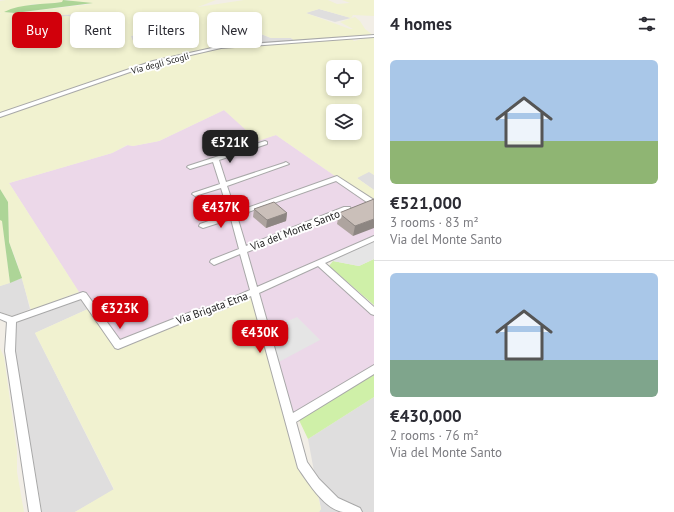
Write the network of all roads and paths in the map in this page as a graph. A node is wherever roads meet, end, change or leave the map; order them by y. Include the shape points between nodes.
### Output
1 (374, 36) edge
2 (0, 115) edge
3 (265, 143) dead end
4 (215, 159) junction
5 (286, 164) dead end
6 (190, 166) dead end
7 (224, 185) junction
8 (195, 194) dead end
9 (374, 203) edge
10 (347, 209) edge
11 (233, 214) junction
12 (203, 226) dead end
13 (374, 238) edge
14 (242, 250) junction
15 (214, 262) dead end
16 (320, 263) junction
17 (254, 292) junction
18 (374, 312) edge
19 (0, 316) edge
20 (12, 320) junction
21 (374, 369) edge
22 (290, 420) junction
23 (35, 512) edge
24 (356, 512) edge

1 - 2 street, Via degli Scogli via 221,47 155,62
3 - 4 street
4 - 6 street
4 - 7 street, Via del Monte Santo
5 - 7 street
7 - 8 street
7 - 11 street, Via del Monte Santo
9 - 11 street via 337,178
10 - 14 street, Via del Monte Santo
11 - 12 street
11 - 14 street, Via del Monte Santo
13 - 16 street
14 - 15 street, Via del Monte Santo
14 - 17 street, Via del Monte Santo
16 - 17 street
16 - 18 street
17 - 20 street, Via Brigata Etna via 118,345 83,295
17 - 22 street, Via del Monte Santo
19 - 20 street
20 - 23 street via 10,351
21 - 22 street
22 - 24 street, Via del Monte Santo via 302,464 334,502

